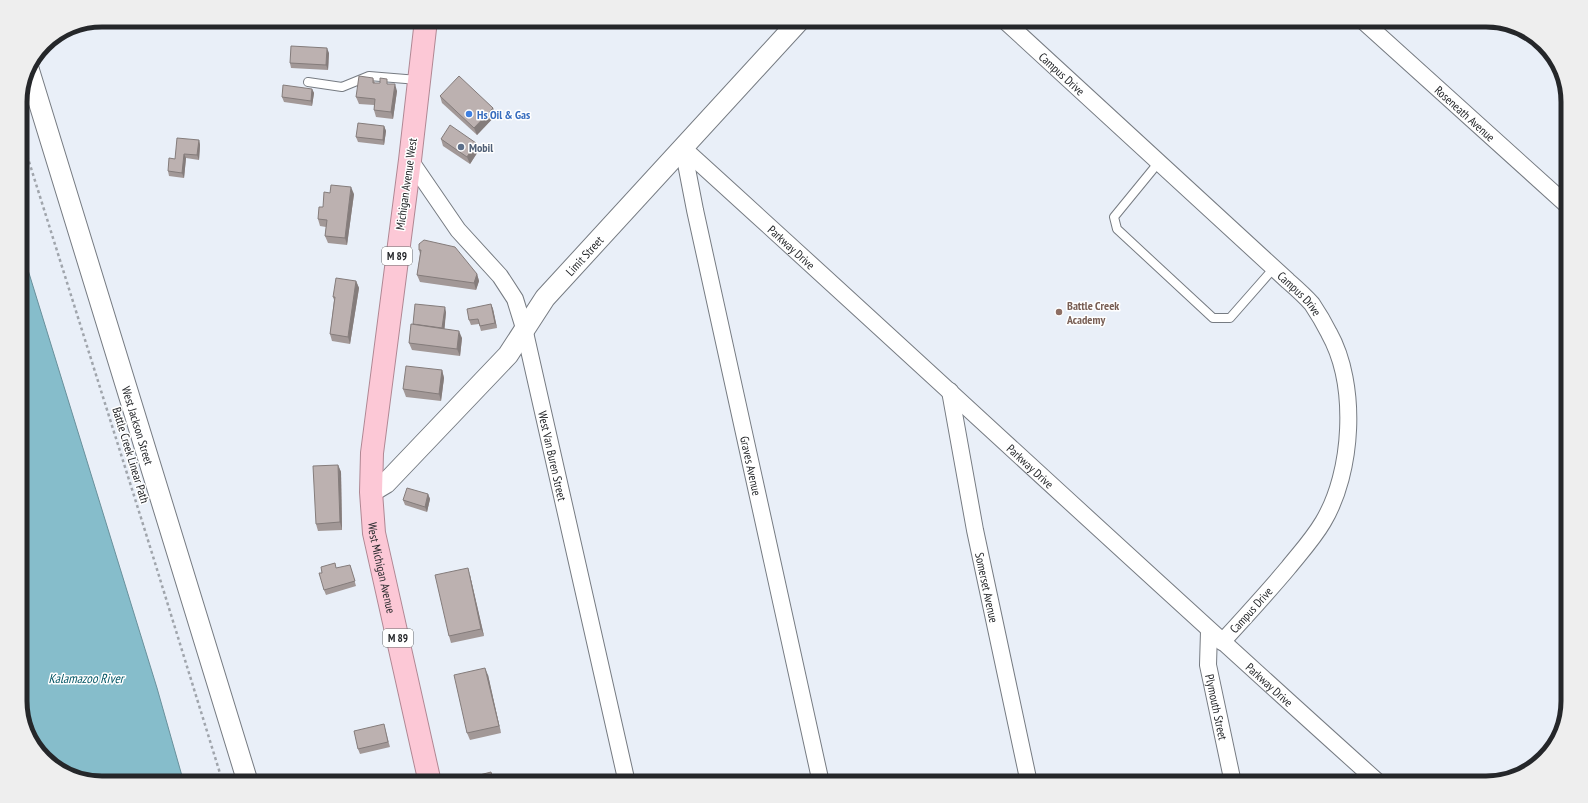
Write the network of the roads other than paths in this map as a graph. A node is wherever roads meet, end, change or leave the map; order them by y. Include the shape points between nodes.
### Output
1 (425, 27) edge
2 (794, 27) edge
3 (1012, 27) edge
4 (1370, 27) edge
5 (31, 77) edge
6 (419, 80) junction
7 (308, 82) dead end
8 (683, 148) junction
9 (410, 160) junction
10 (1159, 162) junction
11 (1561, 200) edge
12 (1274, 268) junction
13 (524, 328) junction
14 (950, 391) junction
15 (371, 492) junction
16 (1209, 631) junction
17 (1222, 642) junction
18 (246, 776) edge
19 (428, 776) edge
20 (625, 776) edge
21 (819, 776) edge
22 (1028, 776) edge
23 (1232, 776) edge
24 (1371, 776) edge

1 - 6 highway, Michigan Avenue West / M 89
2 - 8 street, Limit Street
3 - 10 street, Campus Drive
4 - 11 street, Roseneath Avenue
5 - 18 street, West Jackson Street
6 - 7 lane via 369,76 342,87
6 - 9 highway, Michigan Avenue West / M 89
8 - 13 street, Limit Street via 545,298
8 - 14 street, Parkway Drive
8 - 21 street, Graves Avenue
9 - 13 street, West Van Buren Street via 458,230 500,276 515,299
9 - 15 highway, Michigan Avenue West / M 89 via 372,453
10 - 12 street, Campus Drive
10 - 12 lane via 1114,217 1117,229 1213,318 1230,318
12 - 17 street, Campus Drive via 1311,304 1330,334 1341,365 1347,396 1345,460 1338,490 1323,522 1303,550
13 - 15 street, Limit Street via 508,355 386,483
13 - 20 street, West Van Buren Street
14 - 16 street, Parkway Drive
14 - 22 street, Somerset Avenue via 975,530
15 - 19 highway, West Michigan Avenue / M 89 via 374,533
16 - 17 street, Parkway Drive
16 - 23 street, Plymouth Street via 1208,665
17 - 24 street, Parkway Drive

